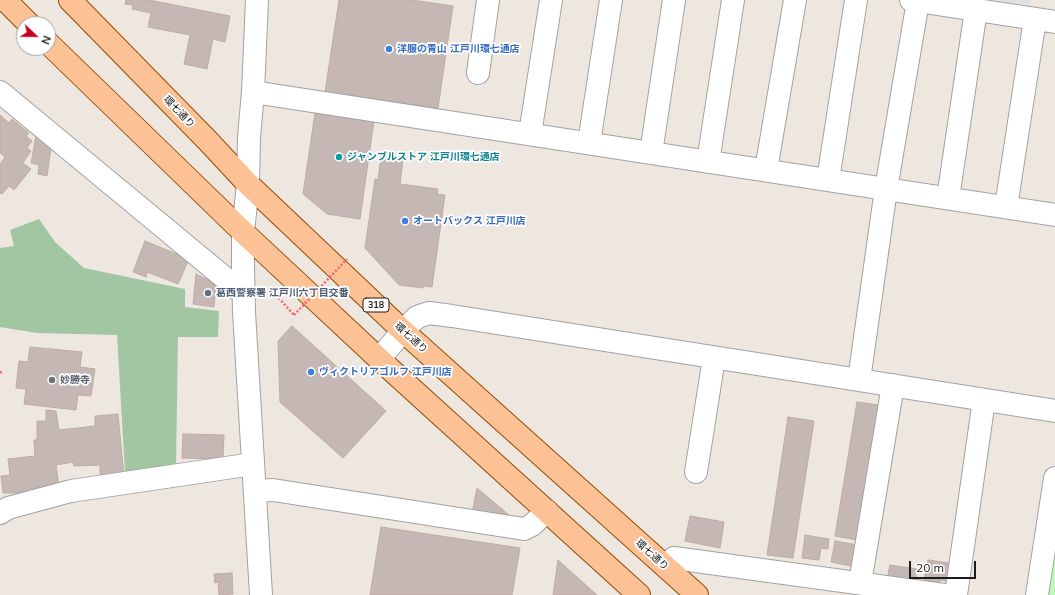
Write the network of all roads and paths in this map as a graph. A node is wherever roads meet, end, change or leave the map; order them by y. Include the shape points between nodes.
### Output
1 (5, 0) edge
2 (70, 0) edge
3 (257, 0) edge
4 (488, 0) edge
5 (551, 0) edge
6 (611, 0) edge
7 (674, 0) edge
8 (733, 0) edge
9 (795, 0) edge
10 (856, 0) edge
11 (914, 1) edge
12 (976, 10) junction
13 (21, 16) edge
14 (1045, 20) edge
15 (56, 51) edge
16 (478, 73) dead end
17 (0, 92) edge
18 (253, 92) junction
19 (530, 134) junction
20 (589, 143) junction
21 (651, 153) junction
22 (708, 162) junction
23 (766, 170) junction
24 (828, 180) junction
25 (248, 184) junction
26 (886, 189) junction
27 (948, 198) junction
28 (1006, 207) junction
29 (1055, 215) edge
30 (242, 232) junction
31 (347, 259) dead end
32 (243, 293) junction
33 (273, 293) dead end
34 (403, 331) junction
35 (714, 358) junction
36 (379, 359) junction
37 (859, 380) junction
38 (894, 386) junction
39 (984, 400) junction
40 (1055, 411) edge
41 (253, 464) junction
42 (696, 472) dead end
43 (1055, 478) edge
44 (255, 491) junction
45 (547, 511) junction
46 (0, 513) edge
47 (667, 568) junction
48 (860, 583) junction
49 (262, 595) edge
50 (639, 595) edge
51 (697, 595) edge
52 (944, 595) edge
53 (956, 595) edge
54 (1037, 595) edge

1 - 13 main road
2 - 25 main road, 環七通り / 318
3 - 18 street
4 - 16 street
5 - 19 street
6 - 20 street
7 - 21 street
8 - 22 street
9 - 23 street
10 - 24 street
11 - 12 street
11 - 26 street
12 - 14 street
12 - 27 street
14 - 28 street
15 - 30 main road
17 - 32 street
18 - 19 street
18 - 25 street
19 - 20 street
20 - 21 street
21 - 22 street
22 - 23 street
23 - 24 street
24 - 26 street
25 - 30 street
25 - 34 main road, 環七通り / 318
26 - 27 street
26 - 37 street
27 - 28 street
28 - 29 street
30 - 32 street
30 - 36 main road
31 - 33 path, bridge via 294,315
32 - 41 street
34 - 35 street via 418,317 429,313
34 - 36 street
34 - 47 main road, 環七通り / 318
35 - 37 street
35 - 42 street
36 - 45 main road
37 - 38 street
38 - 39 street
38 - 48 street
39 - 40 street
39 - 53 street
41 - 44 street
41 - 46 street via 71,491 8,508
43 - 54 street
44 - 45 street via 273,490 524,529
44 - 49 street
45 - 50 main road
47 - 48 street via 674,558
47 - 51 main road, 環七通り / 318
48 - 52 street

